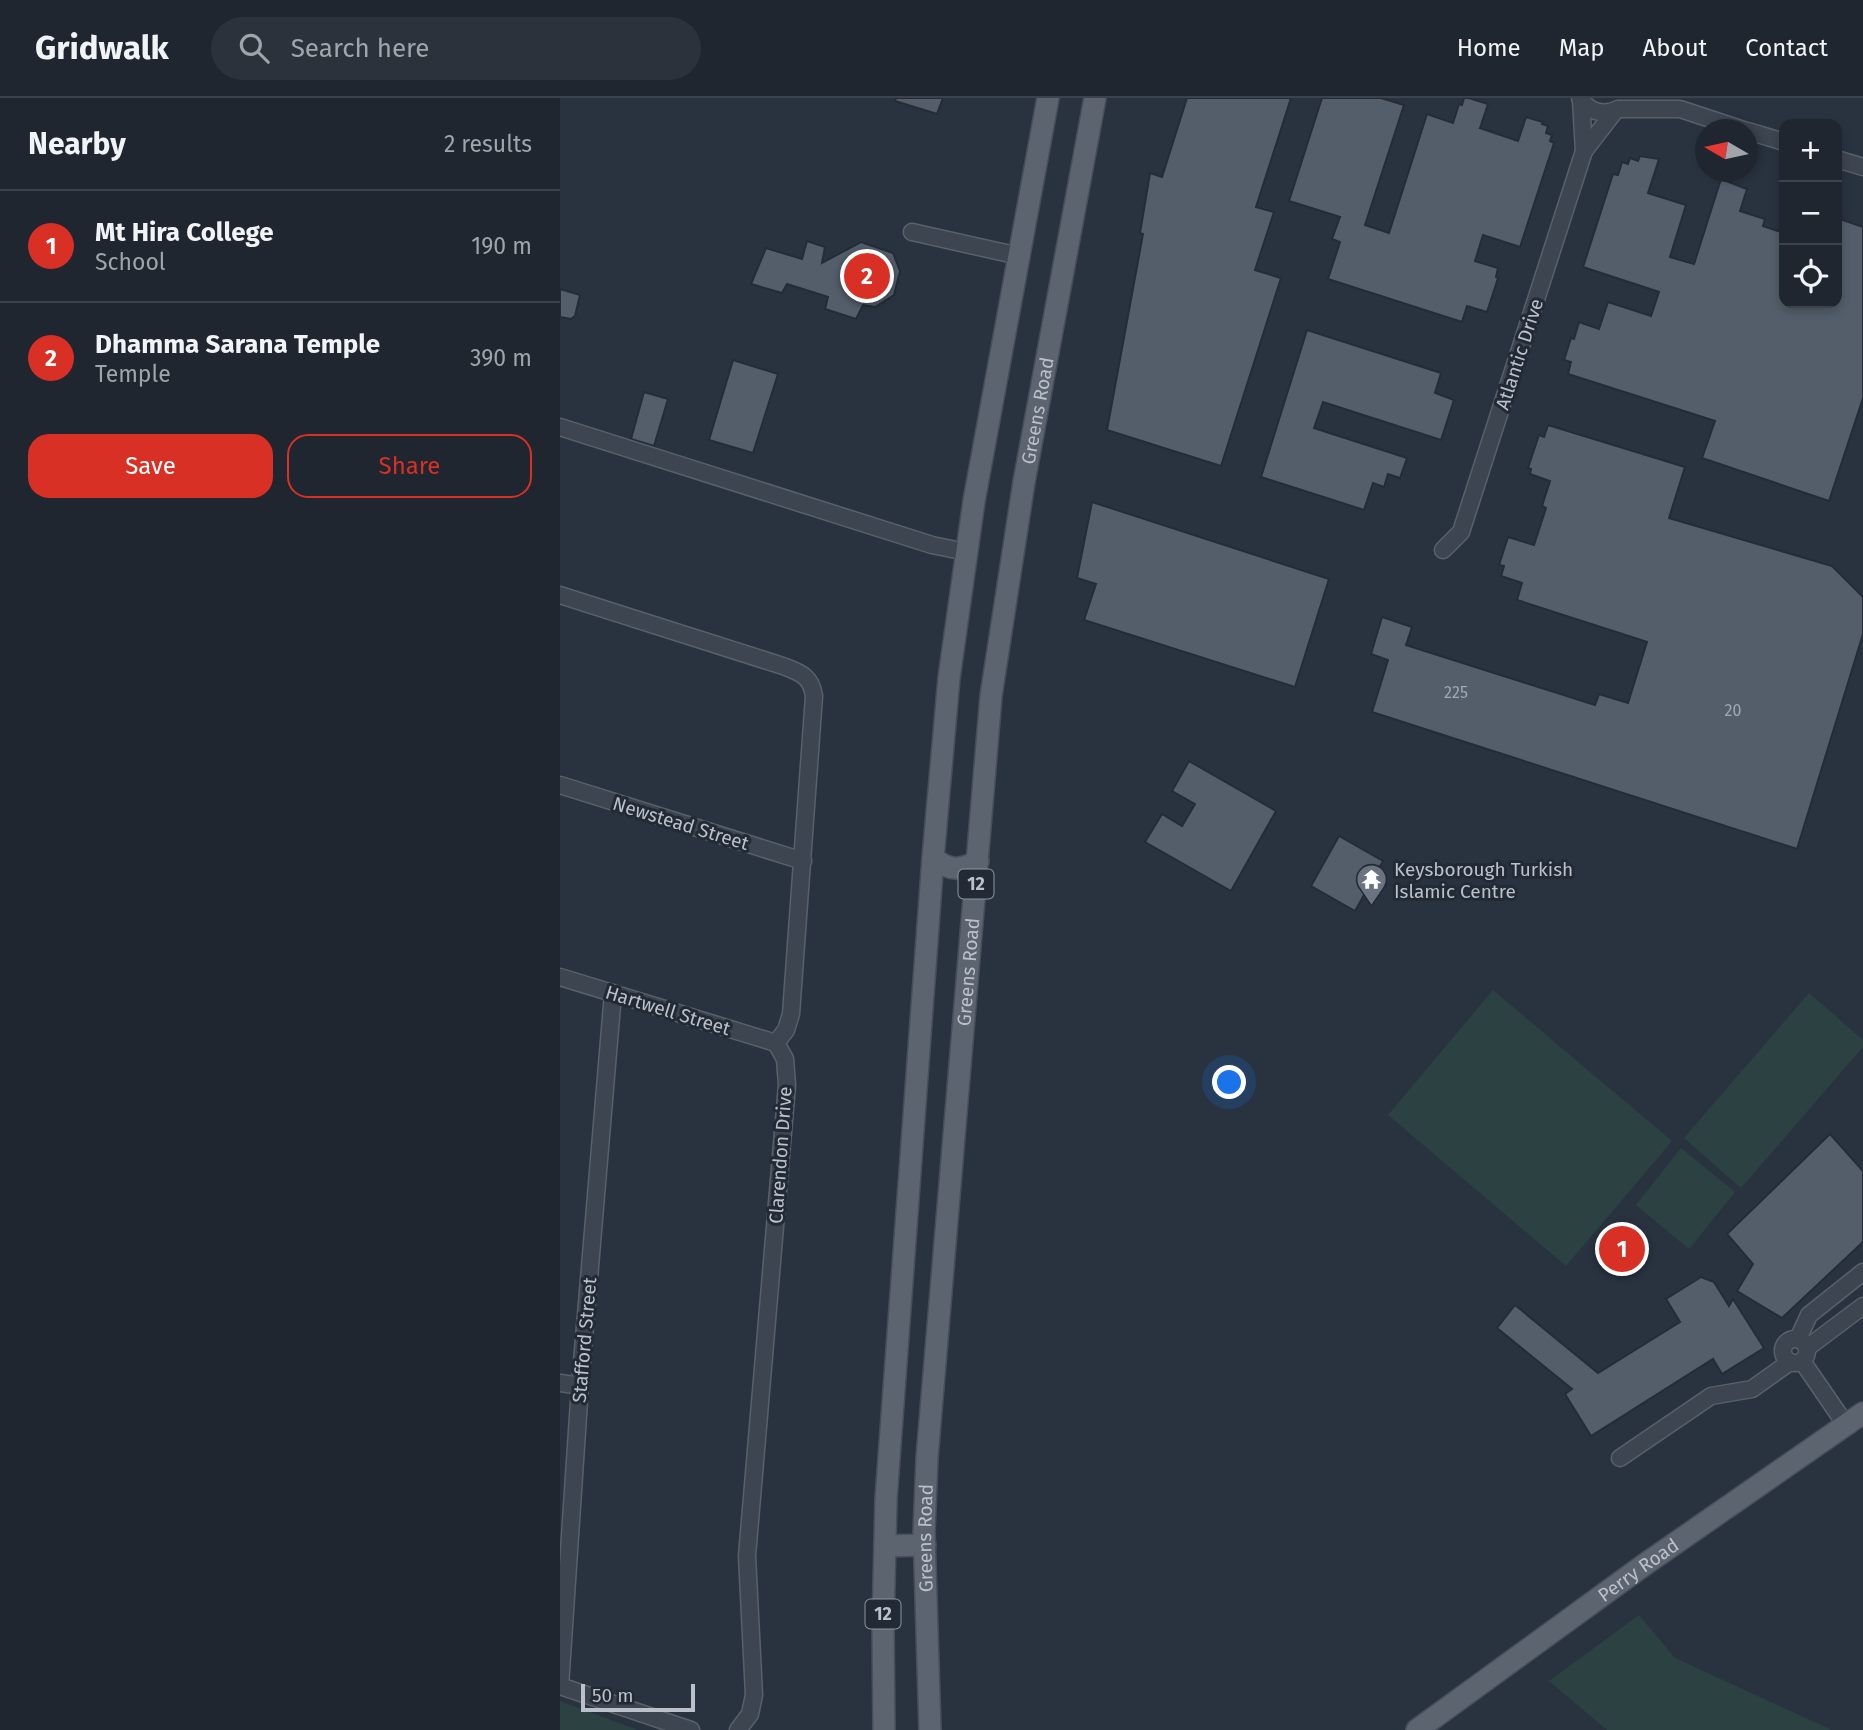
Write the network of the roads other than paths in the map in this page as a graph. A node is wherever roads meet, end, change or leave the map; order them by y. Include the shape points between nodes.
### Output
1 (1095, 98) edge
2 (1664, 98) edge
3 (1580, 99) edge
4 (1046, 103) edge
5 (1621, 106) edge
6 (1680, 109) junction
7 (1711, 119) edge
8 (1758, 134) edge
9 (1779, 140) edge
10 (1584, 151) junction
11 (1842, 161) edge
12 (1863, 167) edge
13 (912, 232) dead end
14 (1019, 256) junction
15 (560, 426) edge
16 (1443, 550) dead end
17 (966, 552) junction
18 (560, 595) edge
19 (560, 785) edge
20 (933, 858) junction
21 (803, 861) junction
22 (978, 861) junction
23 (560, 976) edge
24 (613, 993) junction
25 (776, 1043) junction
26 (1863, 1272) edge
27 (1863, 1306) edge
28 (1799, 1352) junction
29 (560, 1383) edge
30 (580, 1385) junction
31 (1855, 1419) edge
32 (1620, 1458) dead end
33 (925, 1545) junction
34 (885, 1546) junction
35 (560, 1686) edge
36 (691, 1730) edge
37 (738, 1730) edge
38 (884, 1730) edge
39 (930, 1730) edge
40 (1417, 1730) edge

1 - 22 main road, Greens Road / 12 via 1007,582 991,696
2 - 6 street
3 - 5 street via 1595,111
3 - 10 street, Atlantic Drive
4 - 14 main road, Greens Road / 12
5 - 6 street
5 - 10 street, Atlantic Drive
6 - 7 street
8 - 9 street
10 - 16 street, Atlantic Drive via 1461,532
11 - 12 street
13 - 14 street
14 - 17 main road, Greens Road / 12
15 - 17 street via 926,544
17 - 20 main road, Greens Road / 12 via 948,678
18 - 21 street via 806,677 814,696
19 - 21 street, Newstead Street
20 - 22 main road via 952,869
20 - 34 main road, Greens Road / 12
21 - 25 street via 791,1014
22 - 33 main road, Greens Road / 12 via 935,1350
23 - 24 street, Hartwell Street
24 - 25 street, Hartwell Street
24 - 30 street, Stafford Street
25 - 37 street, Clarendon Drive via 785,1059 787,1086 747,1556 754,1695 750,1714
26 - 28 street via 1809,1315
27 - 28 street
28 - 31 street
28 - 32 street via 1752,1389 1711,1396
29 - 30 street
30 - 35 street, Stafford Street
31 - 40 main road, Perry Road
33 - 34 main road
33 - 39 main road, Greens Road / 12
34 - 38 main road, Greens Road / 12
35 - 36 street

